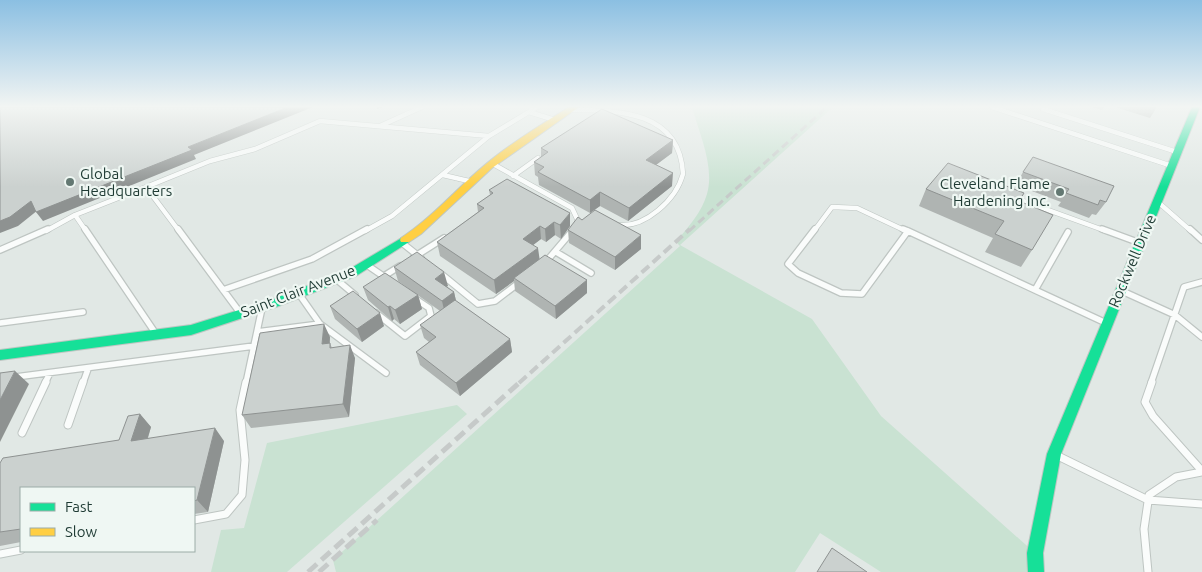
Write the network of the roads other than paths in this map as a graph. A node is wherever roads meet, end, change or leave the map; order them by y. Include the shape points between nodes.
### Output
1 (291, 134) edge
2 (464, 134) edge
3 (493, 134) edge
4 (533, 134) edge
5 (670, 134) edge
6 (1073, 134) edge
7 (1120, 134) edge
8 (1185, 134) edge
9 (489, 136) junction
10 (1177, 152) junction
11 (538, 158) edge
12 (492, 164) junction
13 (1172, 166) junction
14 (443, 175) junction
15 (514, 176) junction
16 (474, 183) junction
17 (146, 187) junction
18 (1006, 195) edge
19 (1157, 201) junction
20 (75, 216) junction
21 (587, 218) edge
22 (579, 219) junction
23 (614, 223) edge
24 (908, 231) junction
25 (1068, 232) dead end
26 (450, 234) edge
27 (1202, 240) edge
28 (401, 242) junction
29 (1140, 243) junction
30 (0, 250) edge
31 (556, 252) junction
32 (417, 256) junction
33 (425, 262) edge
34 (366, 264) junction
35 (432, 268) edge
36 (536, 270) edge
37 (591, 273) dead end
38 (529, 275) edge
39 (384, 276) junction
40 (336, 279) junction
41 (391, 281) edge
42 (1202, 282) edge
43 (224, 290) junction
44 (1035, 290) junction
45 (1120, 291) junction
46 (406, 292) edge
47 (299, 294) junction
48 (363, 302) edge
49 (262, 307) junction
50 (370, 308) edge
51 (83, 312) dead end
52 (241, 314) junction
53 (1175, 315) junction
54 (0, 323) edge
55 (1106, 323) junction
56 (320, 324) junction
57 (258, 332) junction
58 (156, 334) junction
59 (1202, 336) edge
60 (254, 346) junction
61 (0, 355) edge
62 (88, 369) junction
63 (50, 373) junction
64 (386, 373) dead end
65 (0, 380) edge
66 (68, 425) dead end
67 (22, 433) dead end
68 (1054, 454) junction
69 (1202, 472) edge
70 (1148, 500) junction
71 (1202, 504) edge
72 (195, 520) edge
73 (20, 550) edge
74 (0, 554) edge
75 (1036, 572) edge
76 (1148, 572) edge

1 - 17 lane
2 - 9 lane
3 - 9 lane
4 - 12 street, Saint Clair Avenue
5 - 23 lane via 683,174 678,188 636,225
6 - 13 lane
7 - 10 lane
8 - 10 street, Rockwell Drive
9 - 14 lane
10 - 13 street, Rockwell Drive
11 - 15 lane
12 - 15 lane
12 - 16 street, Saint Clair Avenue
13 - 19 street, Rockwell Drive
14 - 16 lane
14 - 43 lane via 392,216 312,259
15 - 22 lane via 572,208
16 - 28 street, Saint Clair Avenue via 426,227
17 - 20 lane
17 - 43 lane
18 - 29 lane
19 - 27 lane
19 - 29 street, Rockwell Drive
20 - 30 lane
20 - 58 lane
21 - 22 lane
22 - 31 lane via 578,226
24 - 24 lane via 857,208 832,207 788,264 798,273 841,293 862,294
24 - 44 lane
25 - 44 lane
26 - 32 lane
28 - 32 lane
28 - 34 street, Saint Clair Avenue
29 - 45 street, Rockwell Drive
31 - 36 lane
31 - 37 lane
32 - 33 lane
32 - 39 lane
34 - 39 lane
34 - 40 street, Saint Clair Avenue
35 - 38 lane via 478,304 484,305 492,303
39 - 41 lane
40 - 47 street, Saint Clair Avenue
40 - 48 lane
42 - 53 lane via 1184,288
43 - 52 lane
44 - 55 lane
45 - 53 lane
45 - 55 street, Rockwell Drive
46 - 50 lane via 429,308 432,316 405,336
47 - 49 street, Saint Clair Avenue
47 - 56 lane
49 - 52 street, Saint Clair Avenue
49 - 57 lane
51 - 54 lane
52 - 58 street, Saint Clair Avenue via 191,330
53 - 59 lane
53 - 69 lane via 1145,402 1153,416
55 - 68 street, Rockwell Drive
56 - 57 lane
56 - 64 lane
57 - 60 lane
58 - 61 street, Saint Clair Avenue
60 - 62 lane
60 - 72 lane via 240,410 245,460 242,495 226,514
62 - 63 lane
62 - 66 lane
63 - 65 lane
63 - 67 lane
68 - 70 lane
68 - 75 street, Rockwell Drive via 1035,554
69 - 70 lane via 1176,477 1148,495
70 - 71 lane
70 - 76 lane via 1144,529
73 - 74 lane

